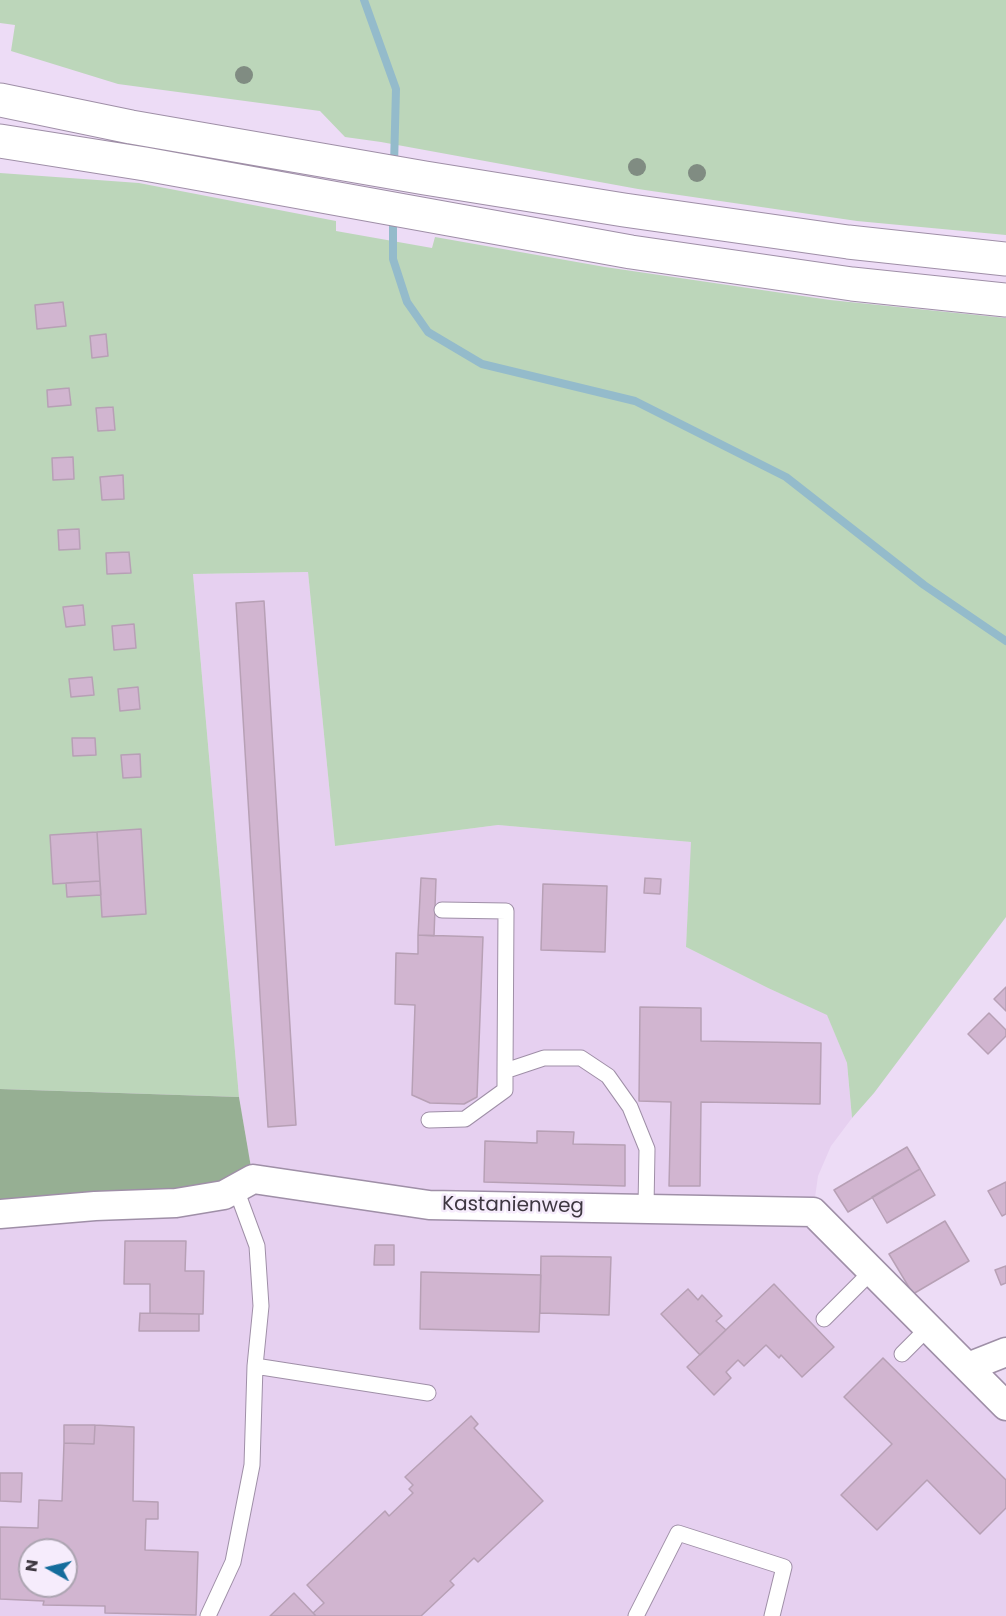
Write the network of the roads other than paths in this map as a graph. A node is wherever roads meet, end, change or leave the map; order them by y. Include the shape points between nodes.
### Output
1 (0, 100) edge
2 (0, 141) edge
3 (1006, 259) edge
4 (1006, 300) edge
5 (442, 910) dead end
6 (505, 1071) junction
7 (429, 1119) dead end
8 (236, 1189) junction
9 (646, 1208) junction
10 (0, 1214) edge
11 (872, 1270) junction
12 (824, 1319) dead end
13 (928, 1327) junction
14 (1006, 1352) edge
15 (902, 1353) dead end
16 (255, 1366) junction
17 (968, 1367) junction
18 (428, 1393) dead end
19 (1006, 1406) edge
20 (208, 1616) edge
21 (636, 1616) edge
22 (772, 1616) edge

1 - 3 main road via 130,127 624,210 848,242
2 - 4 main road via 630,252 817,279
5 - 6 lane via 506,911
6 - 7 lane via 505,1090 465,1119
6 - 9 lane via 543,1058 581,1058 608,1076 630,1107 647,1149
8 - 9 street, Kastanienweg via 253,1179 429,1205
8 - 10 street, Kastanienweg via 224,1195 176,1203
8 - 16 lane via 257,1246 261,1306
9 - 11 street, Kastanienweg via 813,1212
11 - 12 lane
11 - 13 street, Kastanienweg
13 - 15 lane
13 - 17 street, Kastanienweg
14 - 17 street
16 - 18 lane
16 - 20 lane via 252,1465 233,1562
17 - 19 street, Kastanienweg
21 - 22 lane via 678,1533 784,1567

